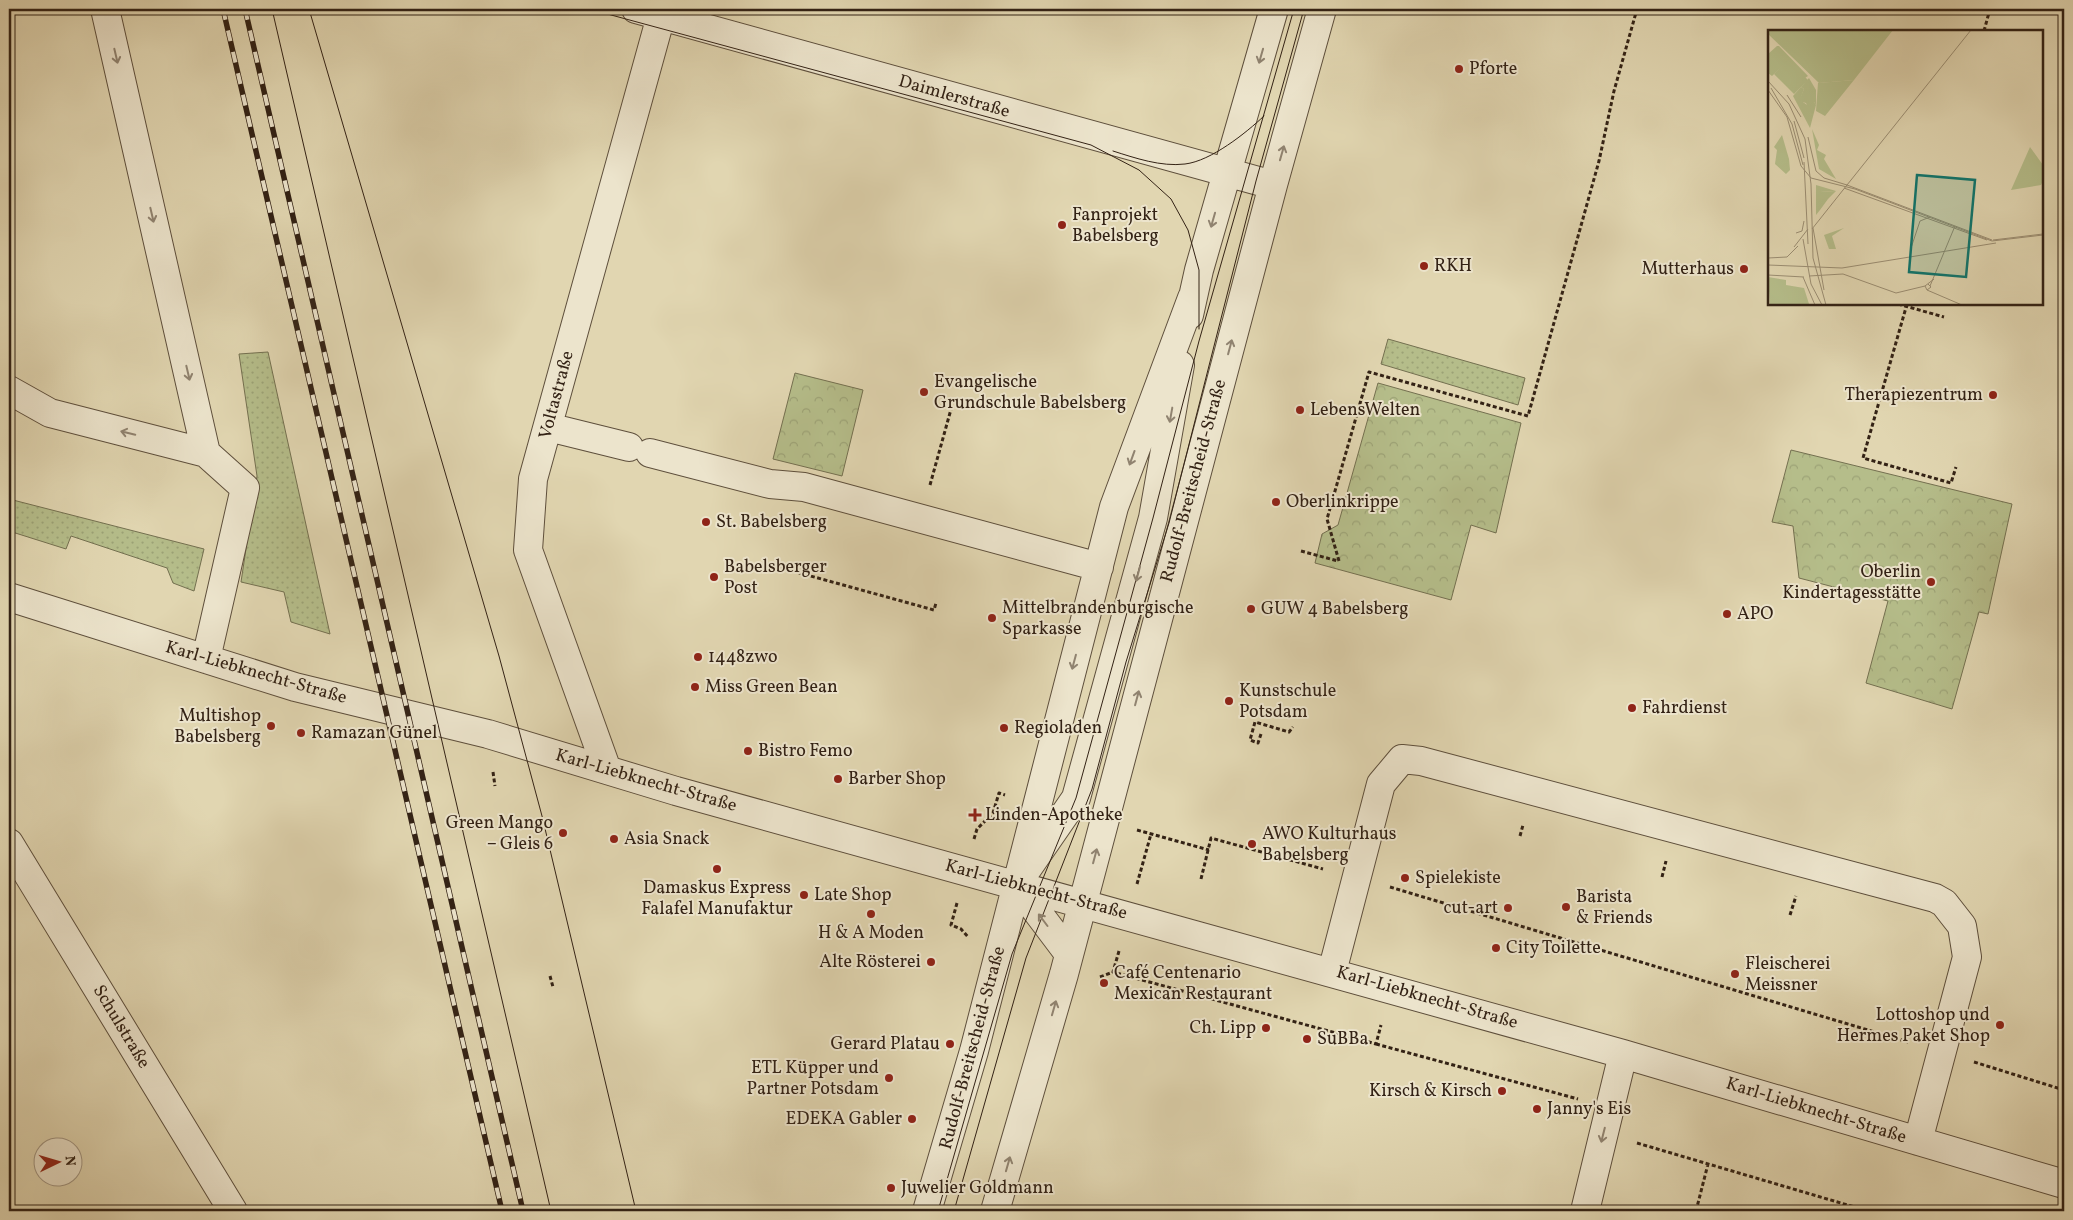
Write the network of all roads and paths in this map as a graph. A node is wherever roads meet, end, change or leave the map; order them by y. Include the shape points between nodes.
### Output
1 (105, 9) edge
2 (1274, 9) edge
3 (1322, 9) edge
4 (1637, 9) edge
5 (1990, 9) edge
6 (648, 12) edge
7 (1984, 30) edge
8 (1227, 173) junction
9 (1273, 185) junction
10 (1192, 298) junction
11 (1906, 305) edge
12 (1944, 317) dead end
13 (9, 390) edge
14 (953, 402) dead end
15 (548, 427) junction
16 (206, 453) junction
17 (1956, 466) dead end
18 (930, 487) dead end
19 (1301, 551) dead end
20 (768, 564) dead end
21 (1099, 567) junction
22 (9, 597) edge
23 (936, 603) dead end
24 (206, 659) junction
25 (1293, 727) dead end
26 (1261, 734) dead end
27 (607, 770) junction
28 (9, 843) edge
29 (1357, 878) junction
30 (1200, 879) dead end
31 (1017, 885) junction
32 (1083, 903) junction
33 (1069, 954) junction
34 (1332, 972) junction
35 (550, 976) dead end
36 (553, 987) dead end
37 (1942, 1052) junction
38 (1623, 1054) junction
39 (2064, 1090) edge
40 (1918, 1141) junction
41 (1708, 1164) dead end
42 (2064, 1184) edge
43 (232, 1211) edge
44 (928, 1211) edge
45 (995, 1211) edge
46 (1585, 1211) edge
47 (1696, 1211) edge

1 -> 16 street
2 -> 8 street, Rudolf-Breitscheid-Straße
9 -> 3 street, Rudolf-Breitscheid-Straße
4 - 19 path via 1599,161 1528,416 1369,372 1327,519 1339,561
5 - 7 path
6 - 8 street, Daimlerstraße
6 - 15 street, Voltastraße
8 - 9 street, Daimlerstraße
8 -> 10 street, Rudolf-Breitscheid-Straße
32 -> 9 street, Rudolf-Breitscheid-Straße
10 -> 21 street, Rudolf-Breitscheid-Straße via 1114,507
10 -> 31 street, Rudolf-Breitscheid-Straße via 1153,518 1076,798
11 - 12 path
11 - 17 path via 1863,458 1951,483
16 -> 13 street via 50,413
14 - 18 path
15 - 21 street via 770,484 804,487
15 - 27 street, Voltastraße via 533,479 528,550
16 - 24 street via 245,488
20 - 23 path via 934,610
21 -> 31 street, Rudolf-Breitscheid-Straße
22 - 24 street, Karl-Liebknecht-Straße
24 - 27 street, Karl-Liebknecht-Straße via 295,687 488,734
25 - 26 path via 1289,732 1256,722 1250,740 1258,743
27 - 31 street, Karl-Liebknecht-Straße
28 - 43 street, Schulstraße
29 - 30 path via 1211,838
29 - 34 street
29 - 37 path
29 - 37 street via 1381,784 1402,759 1421,761 1935,898 1944,903 1962,926 1967,957
31 - 32 street, Karl-Liebknecht-Straße
33 -> 31 street
31 - 44 street, Rudolf-Breitscheid-Straße
32 - 33 street, Rudolf-Breitscheid-Straße
32 - 34 street, Karl-Liebknecht-Straße
45 -> 33 street, Rudolf-Breitscheid-Straße
34 - 38 street, Karl-Liebknecht-Straße
35 - 36 path
37 - 39 path
37 - 40 street
38 - 40 street, Karl-Liebknecht-Straße
38 -> 46 street
40 - 42 street, Karl-Liebknecht-Straße
41 - 47 path

